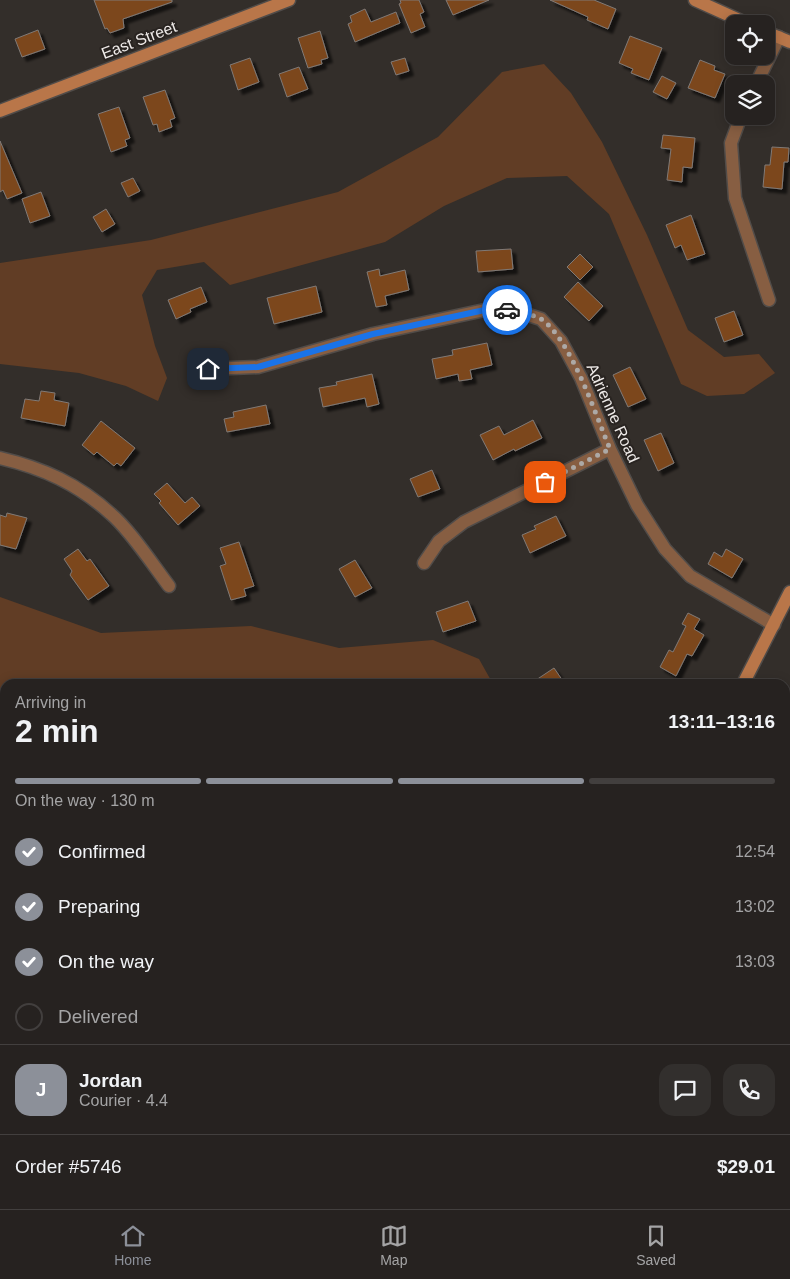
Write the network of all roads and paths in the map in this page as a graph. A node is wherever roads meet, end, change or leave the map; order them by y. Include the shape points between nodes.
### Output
1 (289, 0) edge
2 (695, 0) edge
3 (728, 15) edge
4 (784, 40) edge
5 (762, 75) edge
6 (0, 111) edge
7 (738, 125) edge
8 (769, 300) dead end
9 (208, 369) dead end
10 (610, 449) junction
11 (0, 458) edge
12 (424, 564) dead end
13 (169, 586) dead end
14 (790, 592) edge
15 (774, 625) junction
16 (746, 679) edge

1 - 6 street, East Street
2 - 3 street
4 - 5 street
7 - 8 street via 731,143 735,198
9 - 10 street, Adrienne Road via 258,367 373,334 494,308 516,311 541,319 561,341
10 - 12 street via 464,522 439,541
10 - 15 street, Adrienne Road via 665,549 690,576
11 - 13 street via 23,463 70,482 113,515
14 - 15 street
15 - 16 street

